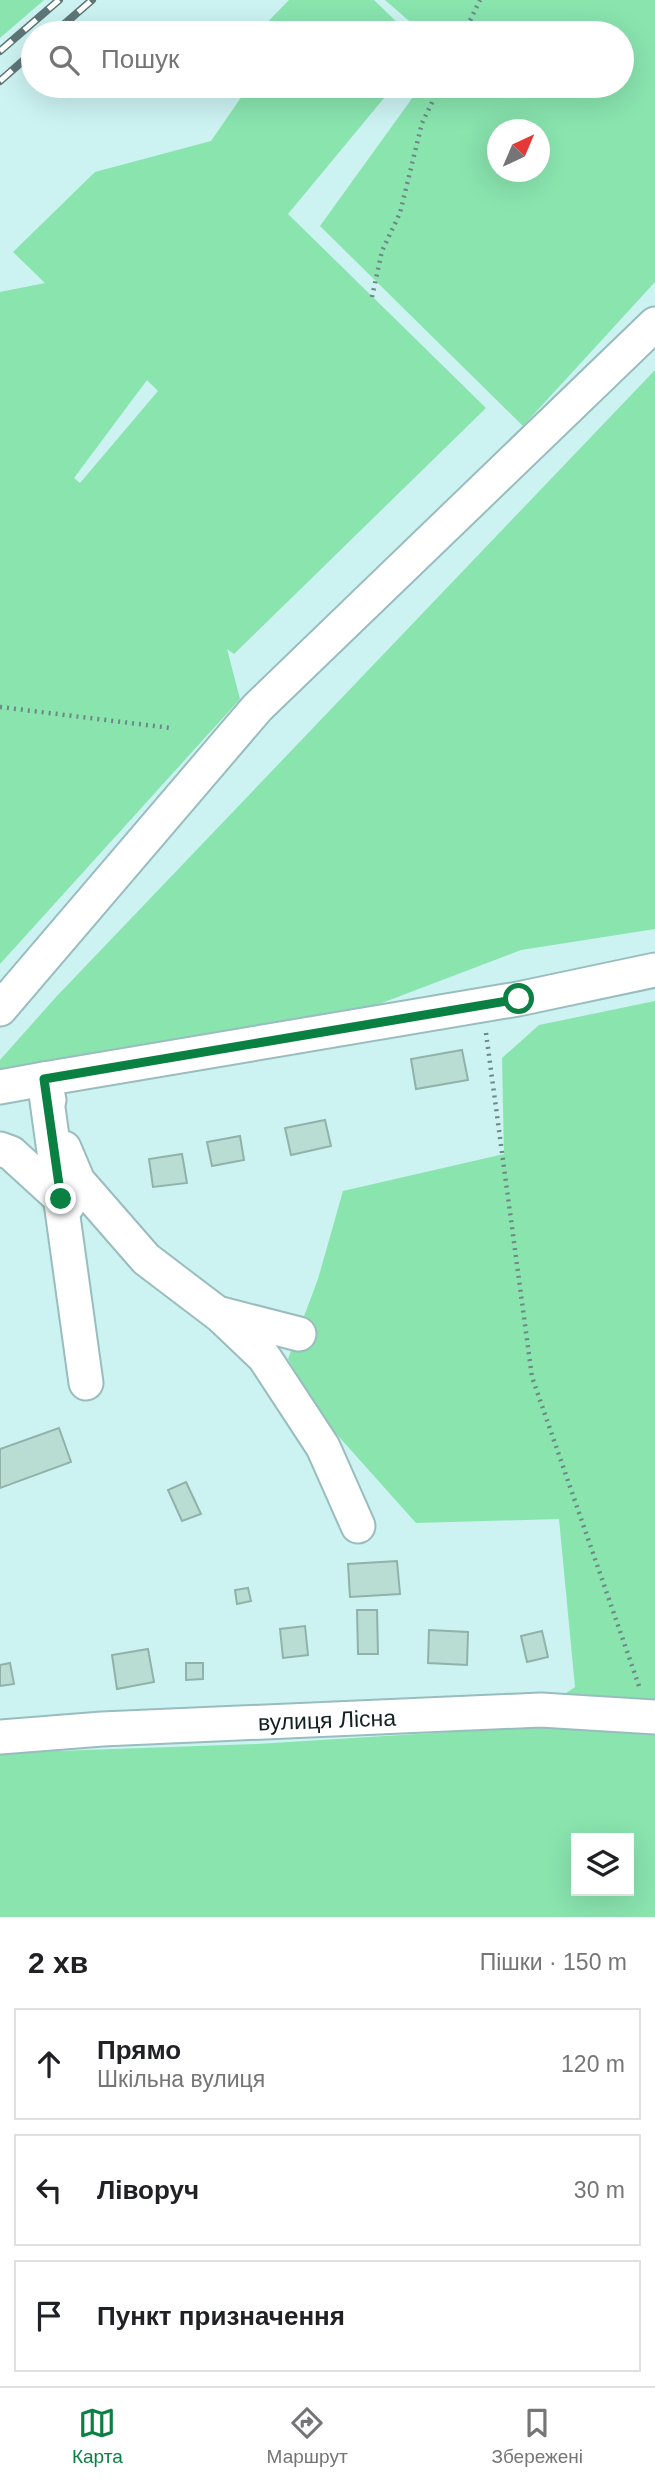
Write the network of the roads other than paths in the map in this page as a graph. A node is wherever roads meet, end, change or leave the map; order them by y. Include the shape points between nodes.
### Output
1 (655, 324) edge
2 (655, 970) edge
3 (0, 1009) edge
4 (44, 1079) junction
5 (0, 1087) edge
6 (0, 1149) edge
7 (61, 1199) junction
8 (216, 1313) junction
9 (299, 1334) dead end
10 (86, 1384) dead end
11 (358, 1526) dead end
12 (655, 1717) edge
13 (0, 1737) edge

1 - 3 street via 257,708
2 - 4 street via 519,999
4 - 5 street
4 - 7 street
4 - 8 street via 53,1121 78,1181 146,1259
6 - 7 street via 11,1153
7 - 8 street via 193,1306
7 - 10 street
8 - 9 street
8 - 11 street via 264,1357 323,1447
12 - 13 street, вулиця Лісна via 541,1710

